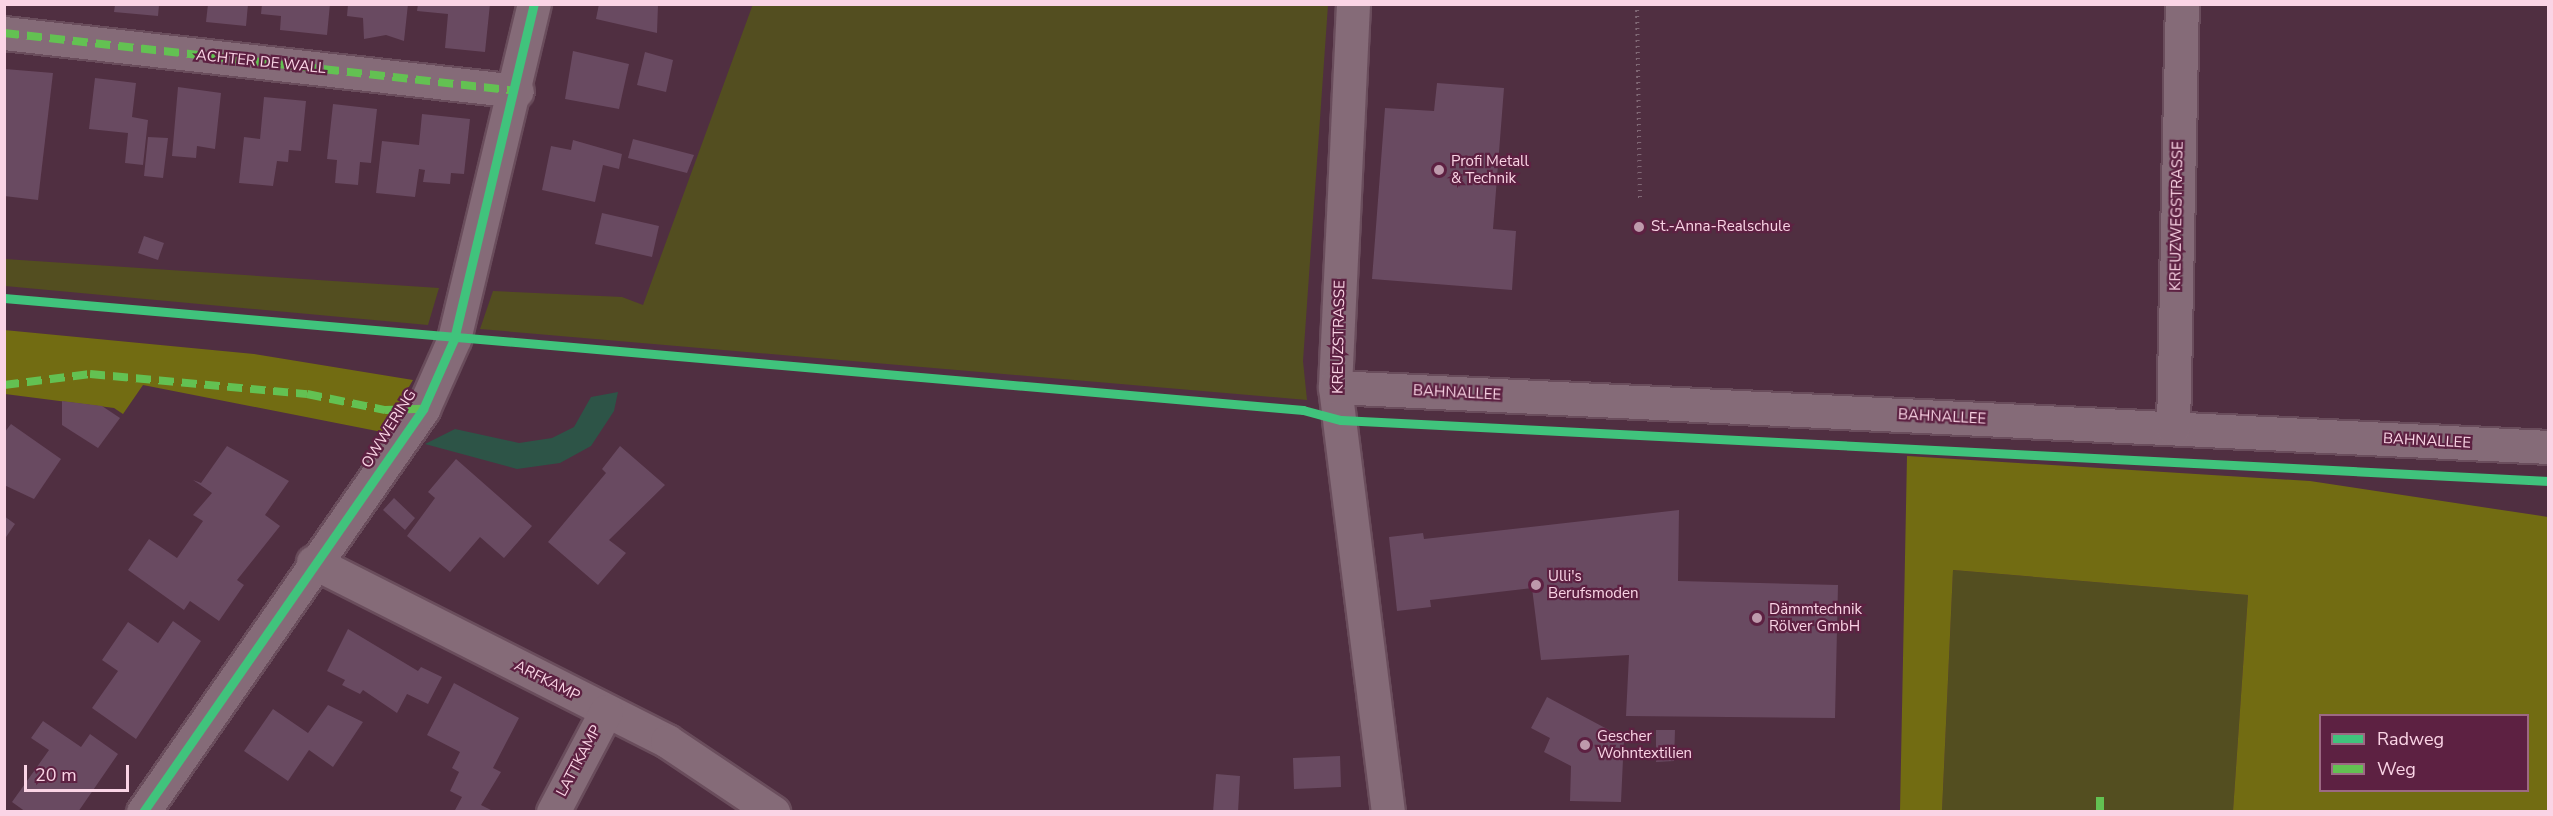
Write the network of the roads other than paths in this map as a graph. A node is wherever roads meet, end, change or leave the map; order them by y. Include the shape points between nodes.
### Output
1 (534, 4) edge
2 (1353, 4) edge
3 (2182, 4) edge
4 (4, 33) edge
5 (517, 91) junction
6 (1335, 387) junction
7 (2173, 428) junction
8 (2548, 447) edge
9 (313, 562) junction
10 (606, 711) junction
11 (143, 812) edge
12 (553, 812) edge
13 (773, 812) edge
14 (1388, 812) edge

1 - 5 street, OWWERING
2 - 6 street, KREUZSTRASSE
3 - 7 street, KREUZWEGSTRASSE
4 - 5 street, ACHTER DE WALL
5 - 9 street, OWWERING via 454,339 406,436
6 - 7 street, BAHNALLEE
6 - 14 street, KREUZSTRASSE
7 - 8 street, BAHNALLEE
9 - 10 street, ARFKAMP
9 - 11 street, OWWERING
10 - 12 street, LATTKAMP
10 - 13 street, ARFKAMP via 667,741

